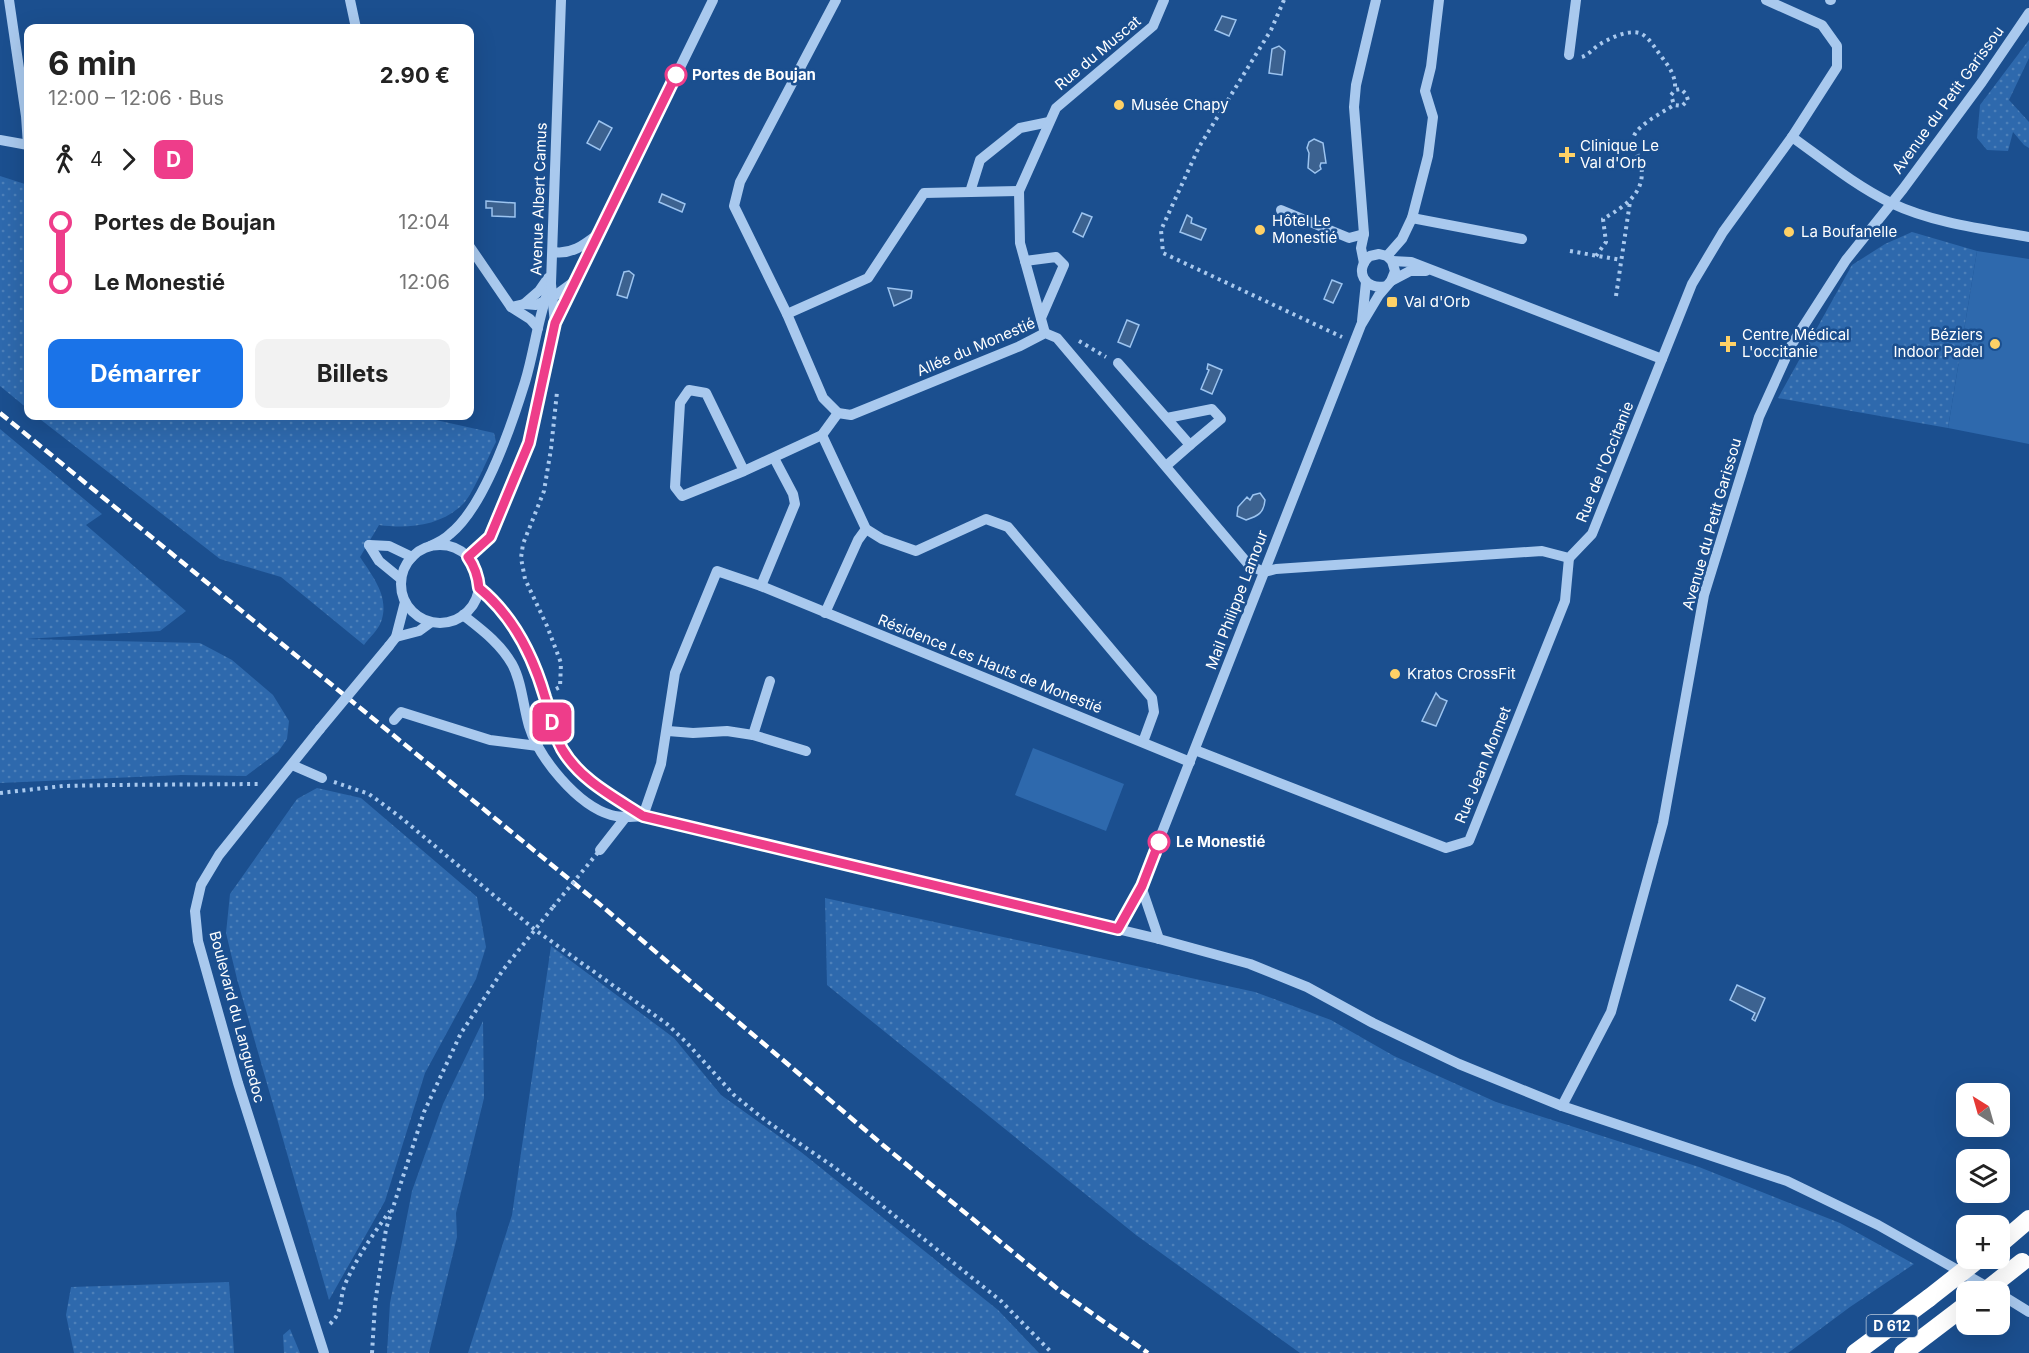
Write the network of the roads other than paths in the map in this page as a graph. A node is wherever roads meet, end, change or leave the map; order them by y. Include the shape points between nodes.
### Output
1 (9, 0) edge
2 (350, 0) edge
3 (561, 0) edge
4 (713, 0) edge
5 (836, 0) edge
6 (1164, 0) edge
7 (1376, 0) edge
8 (1439, 0) edge
9 (1576, 0) edge
10 (1766, 0) edge
11 (2029, 13) edge
12 (356, 24) edge
13 (1569, 55) road end
14 (24, 102) edge
15 (1049, 122) junction
16 (1792, 137) junction
17 (0, 140) edge
18 (24, 144) edge
19 (1019, 191) junction
20 (969, 192) junction
21 (1892, 203) junction
22 (1281, 210) dead end
23 (1412, 218) junction
24 (599, 233) junction
25 (1364, 234) junction
26 (2029, 237) edge
27 (1522, 239) dead end
28 (553, 252) junction
29 (474, 253) edge
30 (1386, 257) junction
31 (1025, 261) junction
32 (1364, 263) junction
33 (1433, 270) junction
34 (551, 279) junction
35 (578, 279) junction
36 (1366, 282) junction
37 (1389, 284) junction
38 (548, 300) junction
39 (524, 304) junction
40 (511, 307) junction
41 (787, 314) junction
42 (1041, 318) junction
43 (555, 323) junction
44 (1361, 325) junction
45 (538, 328) junction
46 (1045, 333) junction
47 (1662, 359) junction
48 (1118, 363) road end
49 (838, 413) junction
50 (1167, 418) junction
51 (822, 435) junction
52 (1190, 445) junction
53 (774, 458) junction
54 (1166, 466) junction
55 (744, 471) junction
56 (866, 529) junction
57 (430, 546) junction
58 (412, 557) junction
59 (468, 557) junction
60 (1569, 558) junction
61 (1264, 572) junction
62 (401, 579) junction
63 (761, 586) junction
64 (479, 588) junction
65 (405, 602) junction
66 (825, 613) junction
67 (463, 615) junction
68 (430, 622) junction
69 (393, 642) junction
70 (770, 681) dead end
71 (394, 720) dead end
72 (668, 731) junction
73 (753, 735) junction
74 (1143, 742) junction
75 (538, 746) junction
76 (1195, 750) junction
77 (806, 751) dead end
78 (1190, 762) junction
79 (292, 765) junction
80 (322, 778) road end
81 (643, 816) junction
82 (625, 818) junction
83 (600, 850) road end
84 (1142, 886) junction
85 (1118, 929) junction
86 (1159, 939) junction
87 (1562, 1106) junction
88 (2029, 1219) edge
89 (2010, 1235) edge
90 (2026, 1259) edge
91 (1966, 1269) edge
92 (1976, 1281) edge
93 (1998, 1281) edge
94 (2010, 1300) edge
95 (2029, 1312) edge
96 (1956, 1313) edge
97 (324, 1353) edge
98 (1855, 1353) edge
99 (1903, 1353) edge

1 - 14 street
2 - 12 street
3 - 28 street, Avenue Albert Camus
4 - 24 street
5 - 41 street via 740,182 734,206
6 - 15 street, Rue du Muscat via 1153,26 1056,108
7 - 25 street via 1354,107
8 - 23 street via 1425,91 1433,117 1428,156
9 - 13 street
10 - 16 street, Rue de l'Occitanie via 1822,25 1837,46 1837,67
11 - 21 street, Avenue du Petit Garissou
15 - 19 street, Rue du Muscat
15 - 20 street via 1020,128 980,160
16 - 21 street
16 - 47 street, Rue de l'Occitanie via 1697,275
17 - 18 street
19 - 20 street
19 - 31 street, Rue du Muscat via 1020,243
20 - 41 street via 924,193 868,278
21 - 26 street via 1941,220
21 - 87 street, Avenue du Petit Garissou via 1846,260 1792,344 1759,417 1704,595 1663,823 1611,1012
22 - 25 street via 1349,238
23 - 27 street
23 - 30 street
24 - 28 street via 582,247 562,254
24 - 35 street
25 - 30 street
25 - 32 street
28 - 34 street, Avenue Albert Camus
29 - 40 street
30 - 32 street via 1370,256
30 - 33 street
30 - 37 street via 1395,271
31 - 42 street, Rue du Muscat
31 - 42 street via 1056,257 1064,265
32 - 36 street via 1362,273
33 - 37 street via 1410,271
33 - 47 street
34 - 38 street, Avenue Albert Camus
34 - 39 street
35 - 38 street
35 - 43 street
36 - 37 street via 1375,287
36 - 44 street, Mail Philippe Lamour
37 - 44 street, Mail Philippe Lamour
38 - 39 street
38 - 43 street
38 - 45 street, Avenue Albert Camus
39 - 40 street
40 - 45 street
41 - 49 street via 823,398
42 - 46 street, Rue du Muscat
43 - 59 street via 529,443 490,537
44 - 61 street, Mail Philippe Lamour
45 - 57 street, Avenue Albert Camus via 525,381 493,471 464,520 450,535
46 - 49 street, Allée du Monestié via 851,415
46 - 54 street, Allée du Monestié via 1057,338
47 - 60 street, Rue de l'Occitanie via 1592,534
48 - 50 street
49 - 51 street
50 - 52 street
50 - 52 street via 1212,409 1221,419
51 - 53 street
51 - 56 street
52 - 54 street
53 - 55 street
53 - 63 street via 795,504
54 - 61 street, Allée du Monestié via 1249,565
55 - 55 street via 706,393 689,390 680,403 675,487 682,496
56 - 66 street
56 - 74 street via 916,551 986,519 1008,527 1152,698 1154,712
57 - 58 street
57 - 59 street via 457,549
58 - 62 street
58 - 62 street via 389,546 369,545 379,561
59 - 64 street via 475,566
60 - 61 street via 1542,552
60 - 76 street, Rue Jean Monnet via 1565,601 1469,841 1446,848
61 - 76 street, Mail Philippe Lamour
62 - 65 street
63 - 66 street, Résidence Les Hauts de Monestié
63 - 72 street, Résidence Les Hauts de Monestié via 717,571 675,673
64 - 67 street via 474,604
64 - 81 street via 530,652 563,750 595,785
65 - 68 street via 411,611
65 - 69 street, Boulevard du Languedoc
66 - 74 street, Résidence Les Hauts de Monestié
67 - 68 street via 442,624
67 - 75 street via 503,649 513,667
68 - 69 street, Boulevard du Languedoc
69 - 79 street, Boulevard du Languedoc, bridge
70 - 73 street
71 - 75 street via 401,712 490,740
72 - 73 street
72 - 81 street, Résidence Les Hauts de Monestié
73 - 77 street
74 - 78 street, Résidence Les Hauts de Monestié
75 - 82 street via 556,773 584,800 608,814
76 - 78 street, Mail Philippe Lamour
78 - 84 street, Mail Philippe Lamour
79 - 80 street
79 - 97 street, Boulevard du Languedoc via 219,855 201,885 195,910 198,941 238,1083
81 - 82 street
81 - 85 street
82 - 83 street
84 - 85 street, Mail Philippe Lamour
84 - 86 street
85 - 86 street
86 - 87 street via 1250,964 1307,987 1459,1064
87 - 92 street via 1786,1180 1878,1225
88 - 89 highway
90 - 93 highway, bridge
91 - 98 highway, D 612, bridge
94 - 95 street
96 - 99 highway, D 612

